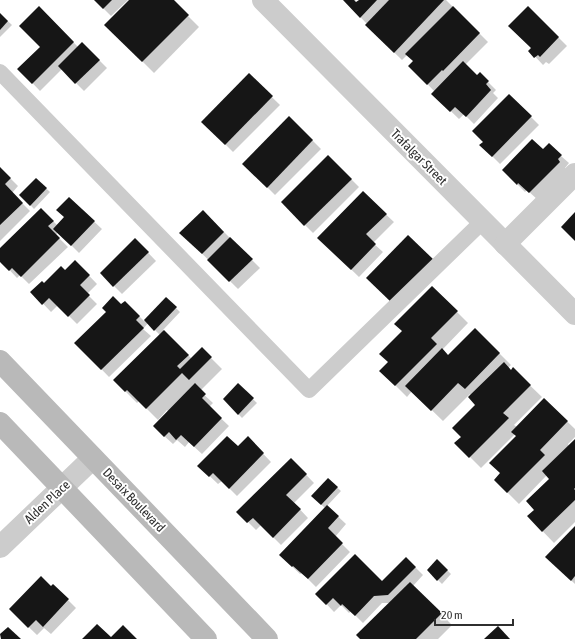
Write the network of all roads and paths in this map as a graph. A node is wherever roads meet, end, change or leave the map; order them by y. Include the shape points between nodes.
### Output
1 (262, 0) edge
2 (0, 72) edge
3 (575, 174) edge
4 (483, 221) junction
5 (506, 244) junction
6 (575, 314) edge
7 (0, 361) edge
8 (0, 423) edge
9 (94, 458) junction
10 (62, 488) junction
11 (0, 546) edge
12 (206, 639) edge
13 (267, 639) edge

1 - 4 street, Trafalgar Street
2 - 4 lane via 309,390
3 - 5 street
4 - 5 street, Trafalgar Street
5 - 6 street, Trafalgar Street
7 - 9 street, Desaix Boulevard
8 - 10 street
9 - 10 street, Alden Place
9 - 13 street, Desaix Boulevard
10 - 11 street, Alden Place
10 - 12 street

